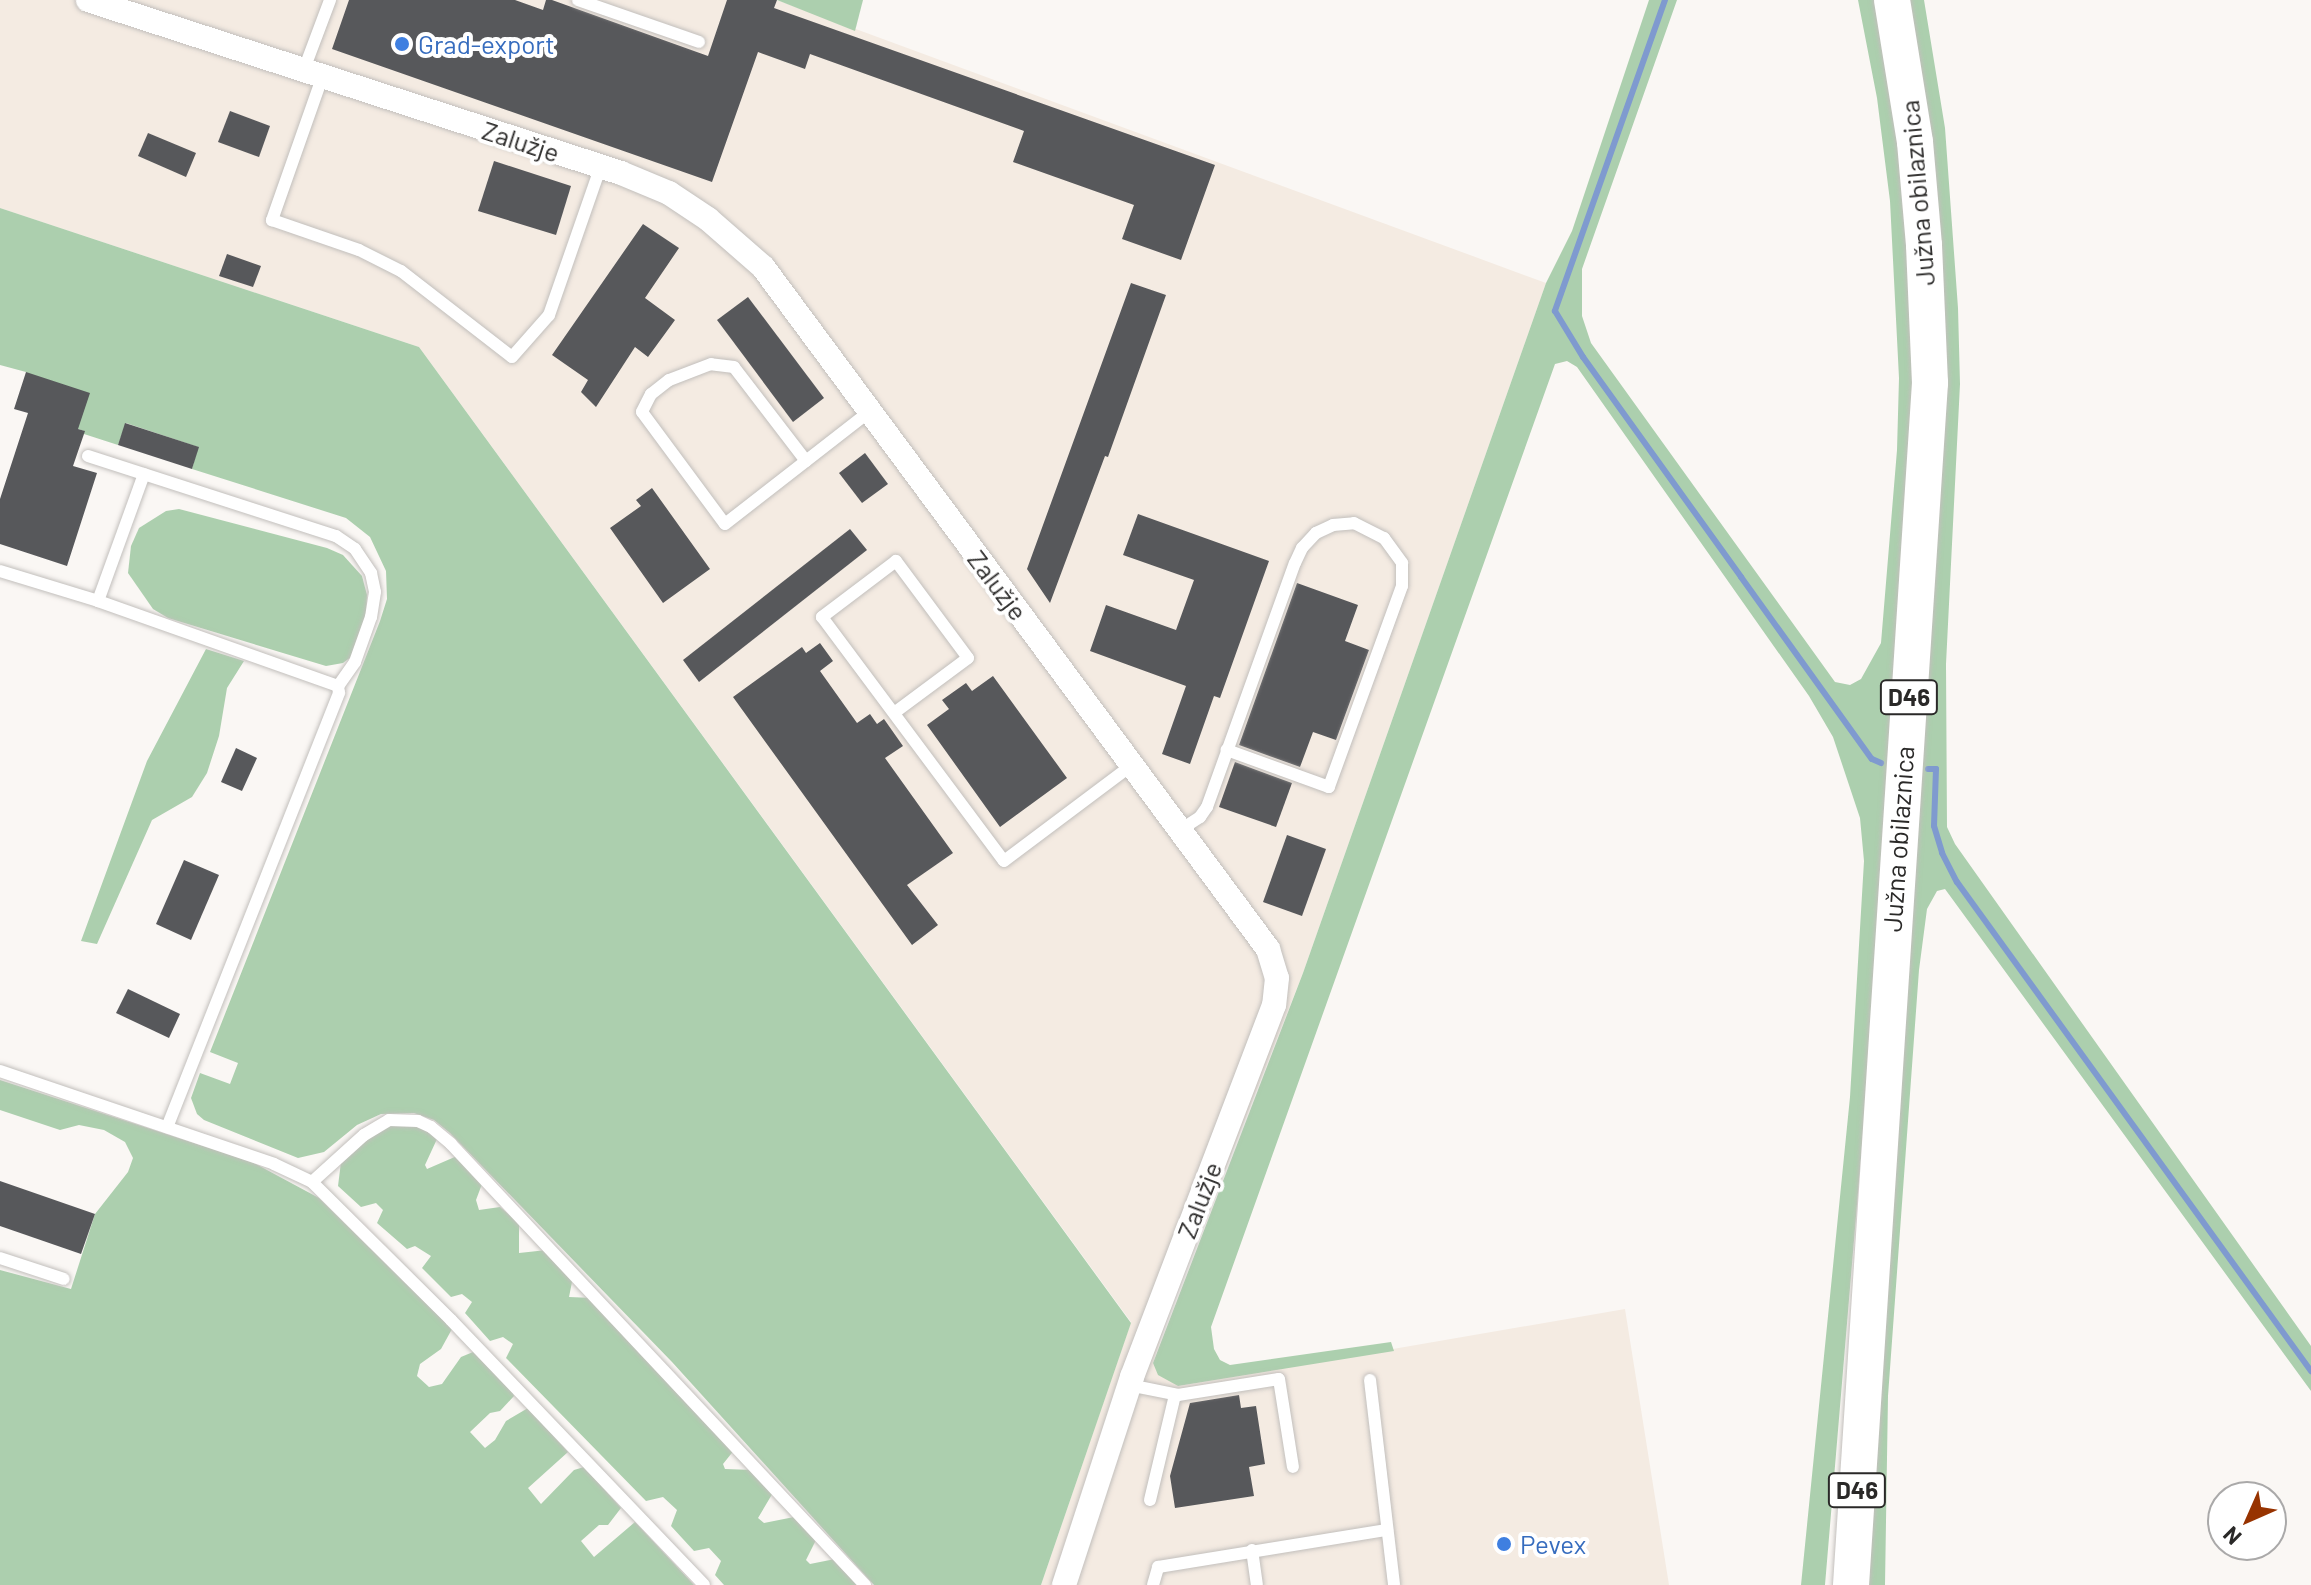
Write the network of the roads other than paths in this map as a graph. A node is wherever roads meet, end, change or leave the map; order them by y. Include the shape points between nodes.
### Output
1 (88, 0) edge
2 (330, 0) edge
3 (578, 0) edge
4 (1892, 0) edge
5 (699, 42) dead end
6 (312, 75) junction
7 (601, 166) junction
8 (870, 411) junction
9 (88, 456) dead end
10 (806, 461) junction
11 (144, 474) junction
12 (0, 571) edge
13 (98, 601) junction
14 (338, 686) junction
15 (894, 713) junction
16 (1227, 750) junction
17 (1132, 765) junction
18 (1180, 830) junction
19 (0, 1071) edge
20 (167, 1127) junction
21 (312, 1182) junction
22 (0, 1258) edge
23 (64, 1279) dead end
24 (1370, 1380) dead end
25 (1129, 1385) junction
26 (1175, 1395) junction
27 (1293, 1467) dead end
28 (1150, 1500) dead end
29 (1387, 1530) junction
30 (1252, 1550) junction
31 (704, 1585) edge
32 (865, 1585) edge
33 (1064, 1585) edge
34 (1153, 1585) edge
35 (1257, 1585) edge
36 (1394, 1585) edge
37 (1851, 1585) edge

1 - 6 street, Zalužje
2 - 6 lane
3 - 5 lane
4 - 37 main road, Južna obilaznica / D46 via 1915,142 1930,383
6 - 7 street, Zalužje
6 - 7 lane via 272,220 359,250 401,271 512,357 549,315
7 - 8 street, Zalužje via 669,193 763,267
8 - 10 lane
8 - 17 street, Zalužje
9 - 11 lane
10 - 10 lane via 725,524 642,412 651,394 682,374 711,364 734,367
11 - 13 lane
11 - 14 lane via 336,536 355,549 371,573 375,592 355,662
12 - 13 lane
13 - 14 lane
14 - 20 lane
15 - 15 lane via 822,617 896,561 968,658
15 - 17 lane via 1004,861
16 - 16 lane via 1302,548 1333,525 1354,523 1384,538 1402,563 1402,586 1329,787
16 - 18 lane via 1207,807
17 - 18 street, Zalužje
18 - 25 street, Zalužje via 1268,949 1277,978 1274,1005
19 - 20 lane
20 - 21 lane
21 - 31 lane
21 - 32 lane via 389,1120 431,1127
22 - 23 lane
24 - 29 lane
25 - 26 lane
25 - 33 street, Zalužje
26 - 27 lane via 1279,1379
26 - 28 lane
29 - 30 lane
29 - 36 lane
30 - 34 lane via 1158,1567
30 - 35 lane

